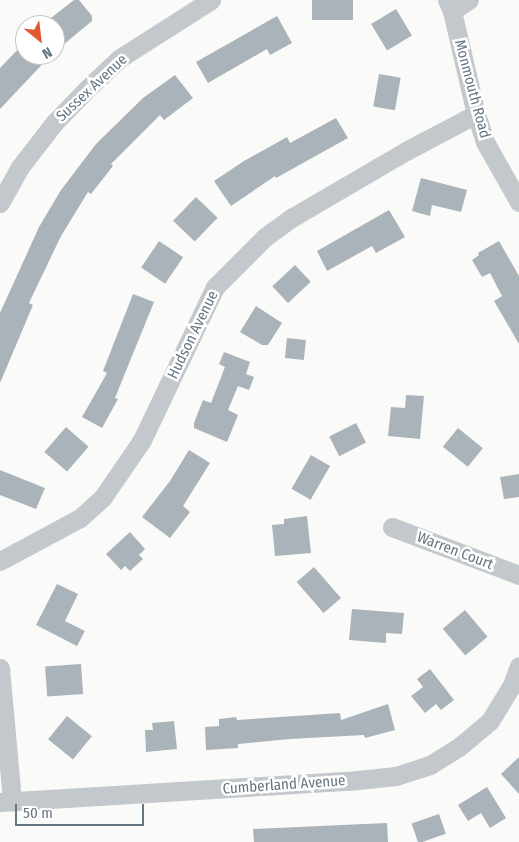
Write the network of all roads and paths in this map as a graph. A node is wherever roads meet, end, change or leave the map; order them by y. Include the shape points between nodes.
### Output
1 (211, 0) edge
2 (469, 0) edge
3 (450, 6) edge
4 (476, 114) junction
5 (519, 202) edge
6 (0, 203) edge
7 (392, 526) dead end
8 (0, 561) edge
9 (519, 575) edge
10 (519, 666) edge
11 (0, 668) edge
12 (6, 802) edge

1 - 6 street, Sussex Avenue via 120,58 89,87 54,123 20,167
2 - 3 street
3 - 4 street, Monmouth Road
4 - 5 street, Monmouth Road via 485,142
4 - 8 street, Hudson Avenue via 406,150 265,237 215,287 142,440 104,497 80,518
7 - 9 street, Warren Court
10 - 12 street, Cumberland Avenue via 512,685 490,721 430,765 396,776 348,782
11 - 12 street

